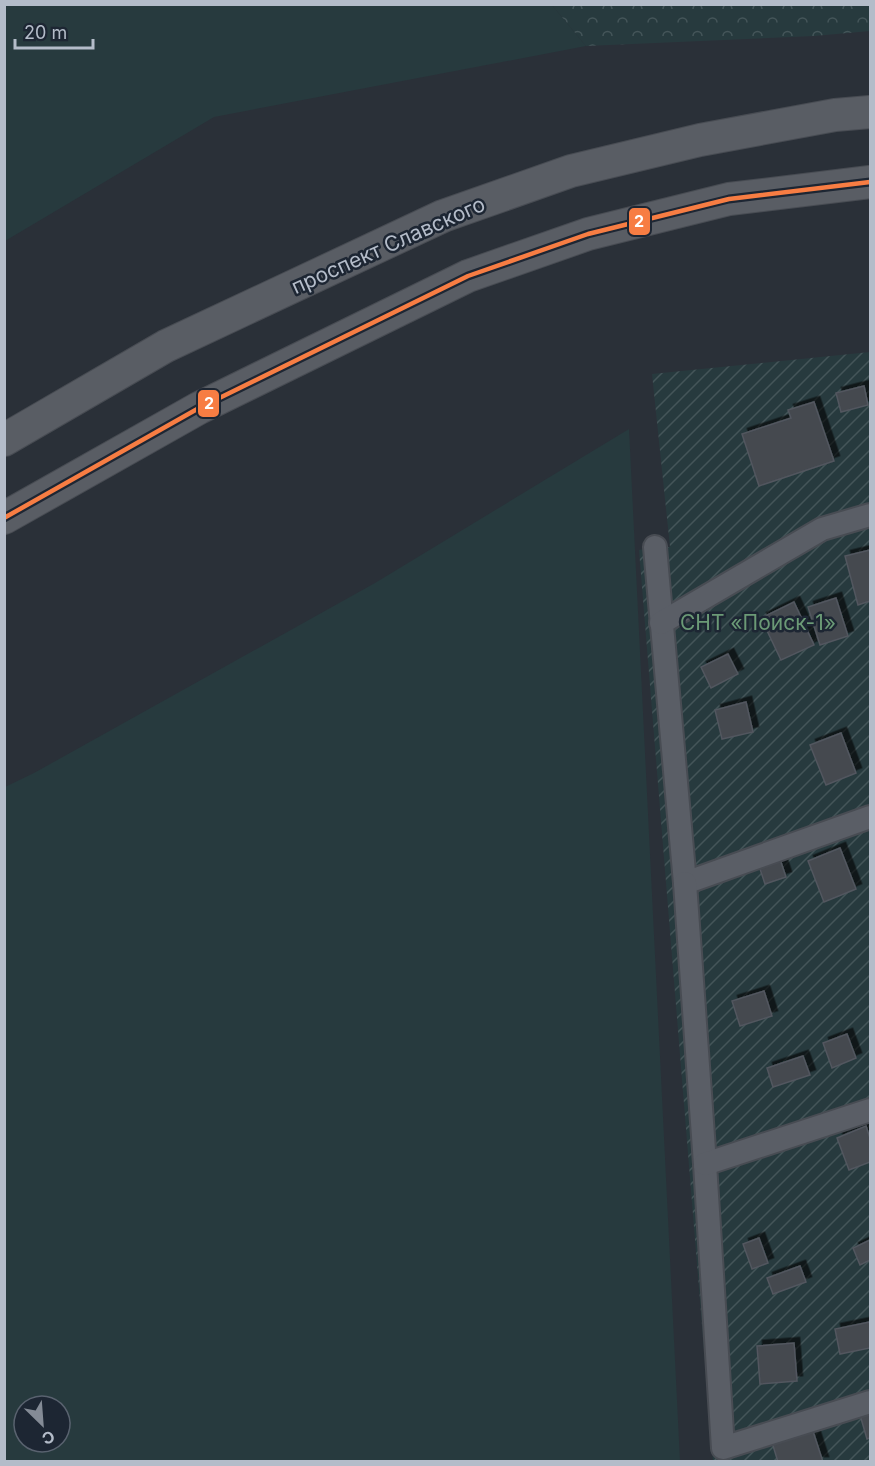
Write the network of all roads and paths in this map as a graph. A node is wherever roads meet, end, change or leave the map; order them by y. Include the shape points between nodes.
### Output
1 (870, 112) edge
2 (870, 183) edge
3 (4, 440) edge
4 (870, 514) edge
5 (4, 518) edge
6 (655, 547) dead end
7 (662, 623) junction
8 (870, 817) edge
9 (685, 883) junction
10 (870, 1110) edge
11 (705, 1164) junction
12 (870, 1402) edge
13 (724, 1455) edge

1 - 3 main road, проспект Славского via 700,140 582,168 443,216 166,346
2 - 5 main road via 729,199 588,234 468,276 199,408
4 - 7 street via 822,529
6 - 7 street
7 - 9 street
8 - 9 street
9 - 11 street
10 - 11 street
11 - 13 street
12 - 13 street

